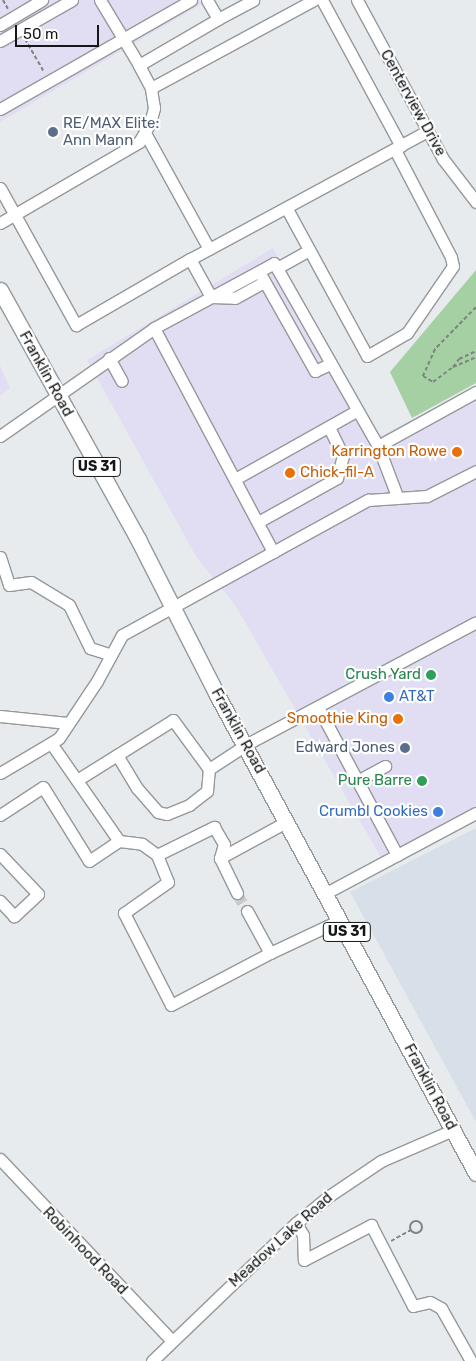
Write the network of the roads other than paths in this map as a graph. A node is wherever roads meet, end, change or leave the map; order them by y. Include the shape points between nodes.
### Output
1 (42, 0) edge
2 (72, 0) edge
3 (100, 0) edge
4 (190, 0) edge
5 (207, 0) edge
6 (253, 0) edge
7 (314, 0) edge
8 (322, 0) edge
9 (357, 0) edge
10 (218, 19) junction
11 (0, 25) edge
12 (124, 39) junction
13 (0, 41) edge
14 (139, 65) junction
15 (151, 88) junction
16 (0, 109) edge
17 (427, 131) junction
18 (145, 133) junction
19 (398, 148) junction
20 (0, 188) edge
21 (476, 202) edge
22 (287, 209) junction
23 (15, 214) junction
24 (0, 223) edge
25 (209, 249) junction
26 (309, 250) junction
27 (190, 260) junction
28 (277, 268) junction
29 (262, 277) junction
30 (0, 290) edge
31 (211, 297) junction
32 (293, 297) junction
33 (278, 306) junction
34 (154, 328) junction
35 (310, 328) junction
36 (295, 336) junction
37 (109, 358) junction
38 (330, 364) junction
39 (122, 381) dead end
40 (476, 392) edge
41 (57, 395) junction
42 (356, 411) junction
43 (329, 427) junction
44 (0, 436) edge
45 (378, 446) junction
46 (476, 471) edge
47 (235, 479) junction
48 (397, 496) junction
49 (258, 522) junction
50 (273, 552) junction
51 (0, 557) edge
52 (171, 606) junction
53 (476, 622) edge
54 (111, 655) junction
55 (318, 707) junction
56 (0, 716) edge
57 (68, 724) junction
58 (51, 743) junction
59 (247, 744) junction
60 (117, 755) junction
61 (385, 766) dead end
62 (209, 769) junction
63 (0, 773) edge
64 (77, 780) junction
65 (357, 781) junction
66 (476, 813) edge
67 (0, 815) edge
68 (288, 821) junction
69 (119, 841) junction
70 (0, 854) edge
71 (157, 855) junction
72 (397, 855) junction
73 (220, 858) junction
74 (237, 893) tunnel mouth
75 (326, 893) junction
76 (0, 902) edge
77 (247, 911) tunnel mouth
78 (340, 920) junction
79 (270, 953) junction
80 (453, 1130) junction
81 (0, 1159) edge
82 (476, 1173) edge
83 (296, 1223) junction
84 (172, 1341) junction
85 (152, 1361) edge
86 (471, 1361) edge

1 - 11 street
2 - 13 street
3 - 12 street
4 - 12 street
5 - 10 street
6 - 10 street
7 - 15 street
8 - 19 street
9 - 17 street, Centerview Drive
10 - 14 street
12 - 14 street
12 - 16 street
14 - 15 street
15 - 18 street via 154,108
17 - 19 street
17 - 21 street, Centerview Drive via 449,169
18 - 23 street via 135,146
18 - 25 street
19 - 22 street
19 - 26 street via 454,266 407,334 366,356
20 - 23 street
22 - 25 street
22 - 26 street
23 - 24 street
23 - 27 street via 76,325
25 - 27 street
26 - 28 street
27 - 31 street
28 - 29 street via 274,263
28 - 32 street
29 - 31 street
29 - 33 street
30 - 41 main road, Franklin Road / US 31
31 - 34 street
32 - 33 street
32 - 35 street
33 - 36 street
34 - 37 street
34 - 47 street
35 - 36 street
35 - 38 street
36 - 38 street via 315,372
37 - 39 street
37 - 41 street
38 - 42 street
40 - 45 street
41 - 44 street
41 - 52 main road, Franklin Road / US 31
42 - 43 street
42 - 45 street
43 - 47 street
43 - 49 street via 342,456 337,478
45 - 48 street
46 - 48 street via 427,496
47 - 49 street
48 - 50 street via 368,500
49 - 50 street
50 - 52 street
51 - 54 street via 10,585 31,582 69,605 90,648
52 - 54 street via 122,635
52 - 59 main road, Franklin Road / US 31
53 - 55 street
54 - 57 street
55 - 59 street
55 - 65 street
56 - 57 street
57 - 58 street
58 - 63 street
58 - 64 street
59 - 62 street
59 - 68 main road, Franklin Road / US 31
60 - 62 street via 173,720
60 - 62 street via 137,788 158,812 167,814 190,805 207,791
60 - 64 street
61 - 65 street
64 - 69 street
65 - 72 street
66 - 72 street
67 - 69 street via 43,787 89,862
68 - 73 street
68 - 75 main road, Franklin Road / US 31
69 - 71 street via 142,844
70 - 76 street via 38,894 14,916
71 - 73 street via 214,827 224,844
71 - 79 street via 168,882 124,913 171,1005
72 - 75 street
73 - 74 street
75 - 78 main road, Franklin Road / US 31
77 - 79 street
78 - 79 street
78 - 80 main road, Franklin Road / US 31
80 - 82 main road, Franklin Road / US 31
80 - 83 street, Meadow Lake Road via 381,1161
81 - 84 street, Robinhood Road
83 - 84 street, Meadow Lake Road
83 - 86 street via 303,1236 304,1260 371,1226 414,1306 430,1302 440,1308
84 - 85 street, Meadow Lake Road

